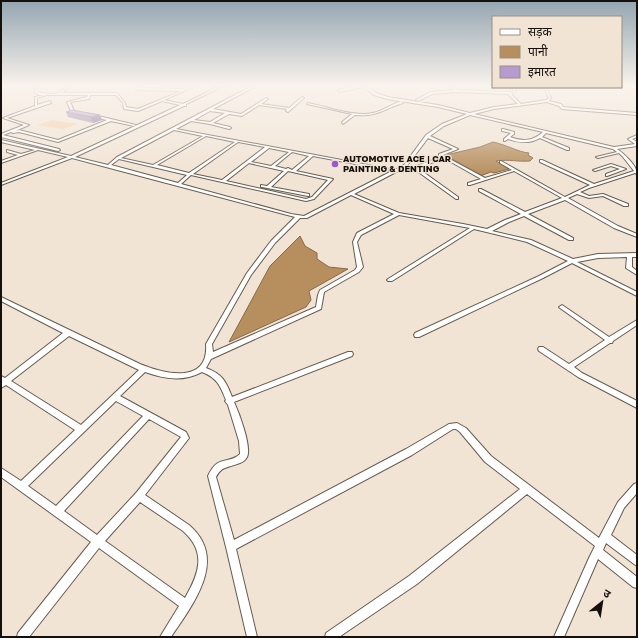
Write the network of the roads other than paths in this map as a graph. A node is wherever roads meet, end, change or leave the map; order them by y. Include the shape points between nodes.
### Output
1 (13, 115) edge
2 (89, 115) edge
3 (158, 115) edge
4 (160, 115) edge
5 (201, 115) edge
6 (223, 115) edge
7 (353, 115) edge
8 (467, 115) edge
9 (472, 115) edge
10 (110, 120) junction
11 (190, 120) junction
12 (210, 123) junction
13 (343, 123) dead end
14 (512, 124) junction
15 (134, 125) junction
16 (229, 128) dead end
17 (173, 129) junction
18 (504, 130) junction
19 (12, 132) junction
20 (545, 132) junction
21 (499, 133) dead end
22 (206, 135) junction
23 (1, 136) edge
24 (427, 136) junction
25 (637, 136) edge
26 (540, 137) junction
27 (510, 138) junction
28 (505, 140) dead end
29 (1, 141) edge
30 (238, 141) junction
31 (637, 144) edge
32 (268, 147) junction
33 (568, 148) dead end
34 (614, 148) junction
35 (37, 150) junction
36 (8, 151) dead end
37 (292, 151) junction
38 (620, 152) junction
39 (21, 155) junction
40 (76, 155) junction
41 (312, 155) junction
42 (64, 156) junction
43 (69, 156) junction
44 (444, 157) junction
45 (598, 157) dead end
46 (118, 158) junction
47 (81, 159) junction
48 (541, 161) dead end
49 (1, 162) edge
50 (248, 162) junction
51 (501, 162) dead end
52 (108, 166) junction
53 (153, 166) junction
54 (631, 166) junction
55 (272, 167) junction
56 (288, 169) junction
57 (412, 169) junction
58 (624, 169) junction
59 (294, 170) junction
60 (514, 170) junction
61 (595, 170) dead end
62 (397, 171) junction
63 (636, 172) edge
64 (190, 174) junction
65 (607, 175) dead end
66 (484, 179) junction
67 (1, 180) edge
68 (233, 180) dead end
69 (223, 181) junction
70 (1, 184) edge
71 (469, 184) dead end
72 (178, 185) junction
73 (592, 185) junction
74 (267, 188) junction
75 (480, 190) dead end
76 (578, 192) junction
77 (351, 194) junction
78 (308, 195) dead end
79 (457, 198) dead end
80 (566, 198) junction
81 (626, 205) dead end
82 (398, 214) junction
83 (524, 214) junction
84 (298, 217) junction
85 (473, 228) junction
86 (487, 231) junction
87 (637, 236) edge
88 (571, 239) dead end
89 (637, 255) edge
90 (630, 256) junction
91 (572, 261) junction
92 (637, 273) edge
93 (390, 280) dead end
94 (637, 294) edge
95 (2, 300) edge
96 (562, 307) dead end
97 (637, 322) edge
98 (68, 333) junction
99 (417, 335) dead end
100 (610, 341) junction
101 (541, 349) dead end
102 (350, 354) dead end
103 (209, 357) junction
104 (569, 367) junction
105 (201, 368) junction
106 (144, 369) junction
107 (2, 382) edge
108 (116, 397) junction
109 (229, 401) junction
110 (637, 405) edge
111 (148, 415) junction
112 (82, 429) junction
113 (1, 472) edge
114 (22, 486) junction
115 (637, 487) edge
116 (527, 489) junction
117 (139, 496) junction
118 (57, 512) junction
119 (97, 542) junction
120 (601, 545) junction
121 (231, 547) junction
122 (637, 561) edge
123 (637, 583) edge
124 (186, 604) junction
125 (22, 637) edge
126 (165, 637) edge
127 (252, 637) edge
128 (330, 637) edge
129 (559, 637) edge

1 - 19 street via 4,118 27,125
2 - 10 street
3 - 15 street
4 - 40 street
5 - 11 street
6 - 12 street
7 - 13 street
8 - 24 street via 438,127
9 - 14 street
10 - 15 street
10 - 19 street via 55,141 42,138 35,140 18,135 23,132
11 - 12 street
11 - 17 street
12 - 16 street
14 - 18 street
14 - 20 street
15 - 43 street
17 - 22 street
17 - 46 street
18 - 21 street
18 - 27 street via 513,133
19 - 23 street
20 - 26 street
20 - 34 street
22 - 30 street
22 - 53 street
23 - 43 street
24 - 44 street via 456,149 440,155
24 - 62 street via 407,163
25 - 31 street via 630,139
26 - 27 street via 523,143
26 - 33 street
27 - 28 street
29 - 35 street
30 - 32 street
30 - 64 street
31 - 34 street
32 - 37 street
32 - 50 street
34 - 38 street
35 - 39 street
35 - 42 street
36 - 39 street
37 - 41 street
37 - 55 street
38 - 45 street
38 - 54 street
39 - 49 street
40 - 43 street
40 - 47 street
41 - 59 street
41 - 62 street
42 - 43 street
42 - 67 street
43 - 47 street
43 - 70 street
44 - 57 street
44 - 66 street
46 - 52 street
46 - 53 street
47 - 52 street
48 - 73 street
50 - 55 street
50 - 69 street
51 - 60 street
52 - 72 street
53 - 64 street
54 - 58 street
54 - 63 street
55 - 56 street
56 - 59 street
56 - 74 street
57 - 62 street
57 - 79 street via 418,170
58 - 61 street via 611,165
58 - 65 street
59 - 74 street via 331,179 310,200
60 - 66 street
60 - 80 street
62 - 77 street
63 - 73 street
64 - 69 street
64 - 72 street
66 - 71 street
68 - 74 street
69 - 74 street
72 - 84 street
73 - 76 street
74 - 78 street
75 - 83 street
76 - 80 street
76 - 81 street via 589,197 603,195
77 - 82 street
77 - 84 street via 310,216
80 - 83 street
80 - 87 street
82 - 85 street
82 - 103 street via 359,234 355,242 360,267 322,291 319,296 319,308
83 - 86 street
83 - 88 street
84 - 103 street via 273,242 249,274 209,344
85 - 86 street
85 - 93 street
86 - 91 street via 529,242
89 - 90 street
90 - 91 street via 598,256
90 - 92 street via 629,268
91 - 94 street
91 - 99 street
95 - 98 street
96 - 100 street
97 - 100 street
98 - 106 street
98 - 107 street
100 - 104 street
101 - 104 street
102 - 109 street
103 - 105 street
104 - 110 street via 580,376
105 - 106 street via 187,376 171,376
105 - 109 street via 220,380
106 - 108 street
107 - 112 street
108 - 111 street
108 - 112 street
109 - 121 street via 245,450 240,459 217,468 212,476
111 - 117 street via 183,434 185,438
111 - 118 street
112 - 114 street
113 - 114 street
114 - 118 street
115 - 120 street via 622,505
116 - 120 street
116 - 121 street via 488,459 463,430 452,426 409,452
116 - 128 street via 413,580
117 - 119 street
117 - 124 street via 186,529 201,545 204,567 202,577
118 - 119 street
119 - 124 street
119 - 125 street
120 - 122 street
120 - 123 street
120 - 129 street
121 - 127 street
124 - 126 street

